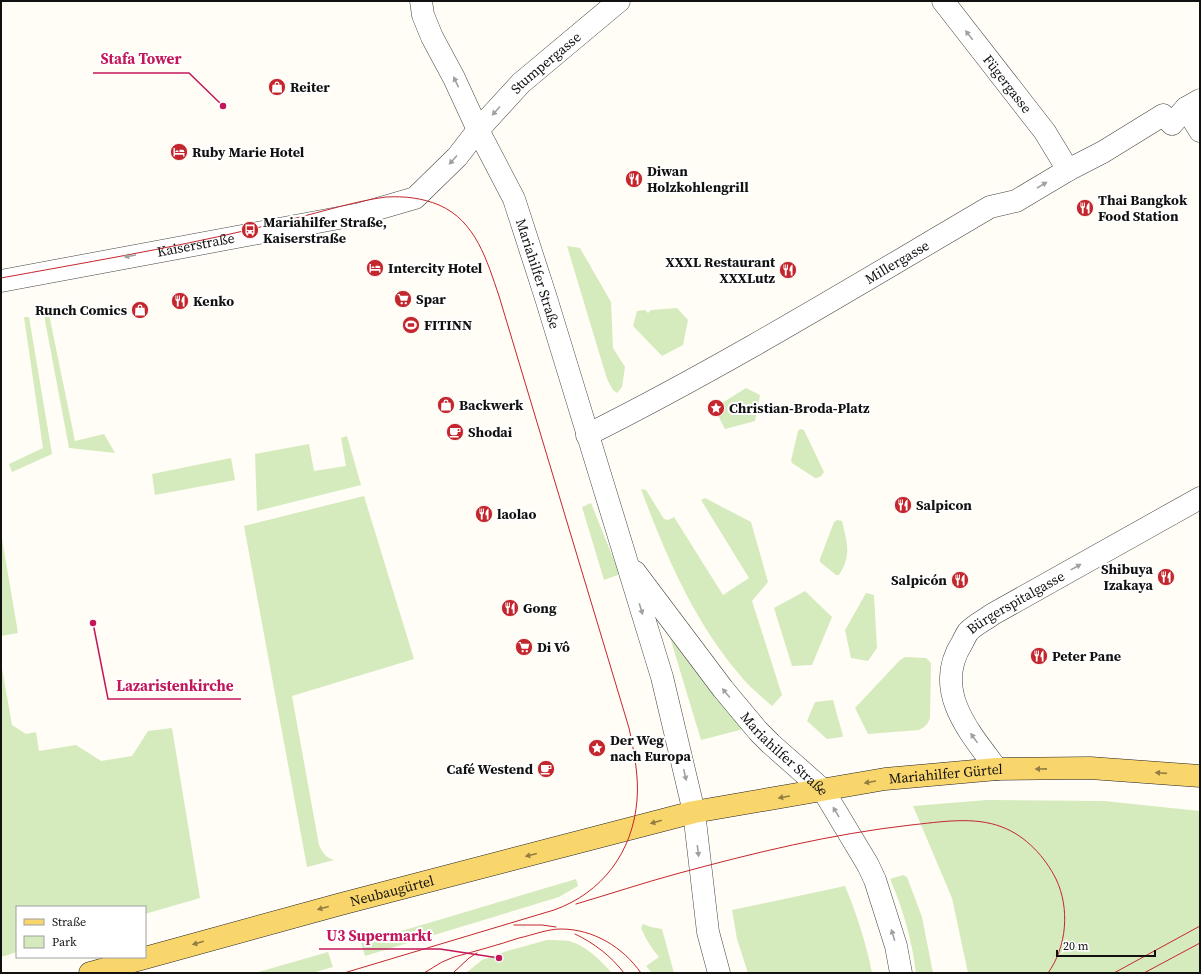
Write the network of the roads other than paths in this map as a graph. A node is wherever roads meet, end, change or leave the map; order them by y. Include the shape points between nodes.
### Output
1 (421, 1) edge
2 (619, 1) edge
3 (942, 1) edge
4 (1193, 104) edge
5 (478, 130) junction
6 (1200, 130) edge
7 (1068, 170) junction
8 (1, 281) edge
9 (587, 435) junction
10 (1200, 498) edge
11 (625, 558) junction
12 (997, 769) junction
13 (1200, 776) edge
14 (823, 790) junction
15 (694, 812) junction
16 (145, 958) edge
17 (146, 958) edge
18 (90, 973) edge
19 (719, 973) edge
20 (901, 973) edge

5 -> 1 street, Mariahilfer Straße via 429,30
2 -> 5 street, Stumpergasse via 521,83
7 -> 3 street, Fügergasse via 1045,132
4 - 6 street
4 - 7 street, Millergasse via 1172,124 1163,115
5 -> 8 street, Kaiserstraße via 457,157 415,198 360,214
5 - 9 street, Mariahilfer Straße via 514,200
9 -> 7 street, Millergasse via 772,335 990,207 1016,201
9 - 11 street, Mariahilfer Straße
12 -> 10 street, Bürgerspitalgasse via 961,718 952,696 950,673 956,652 968,632 993,614
14 -> 11 street, Mariahilfer Straße via 771,744 722,690
11 -> 15 street, Mariahilfer Straße via 662,677
13 -> 12 main road, Mariahilfer Gürtel via 1090,768
12 -> 14 main road, Mariahilfer Gürtel via 885,779
14 -> 15 main road, Mariahilfer Gürtel
20 -> 14 street, Mariahilfer Straße via 896,946 875,880
15 -> 17 main road, Neubaugürtel
15 -> 19 street, Mariahilfer Straße via 708,932
16 -> 18 main road, Neubaugürtel

